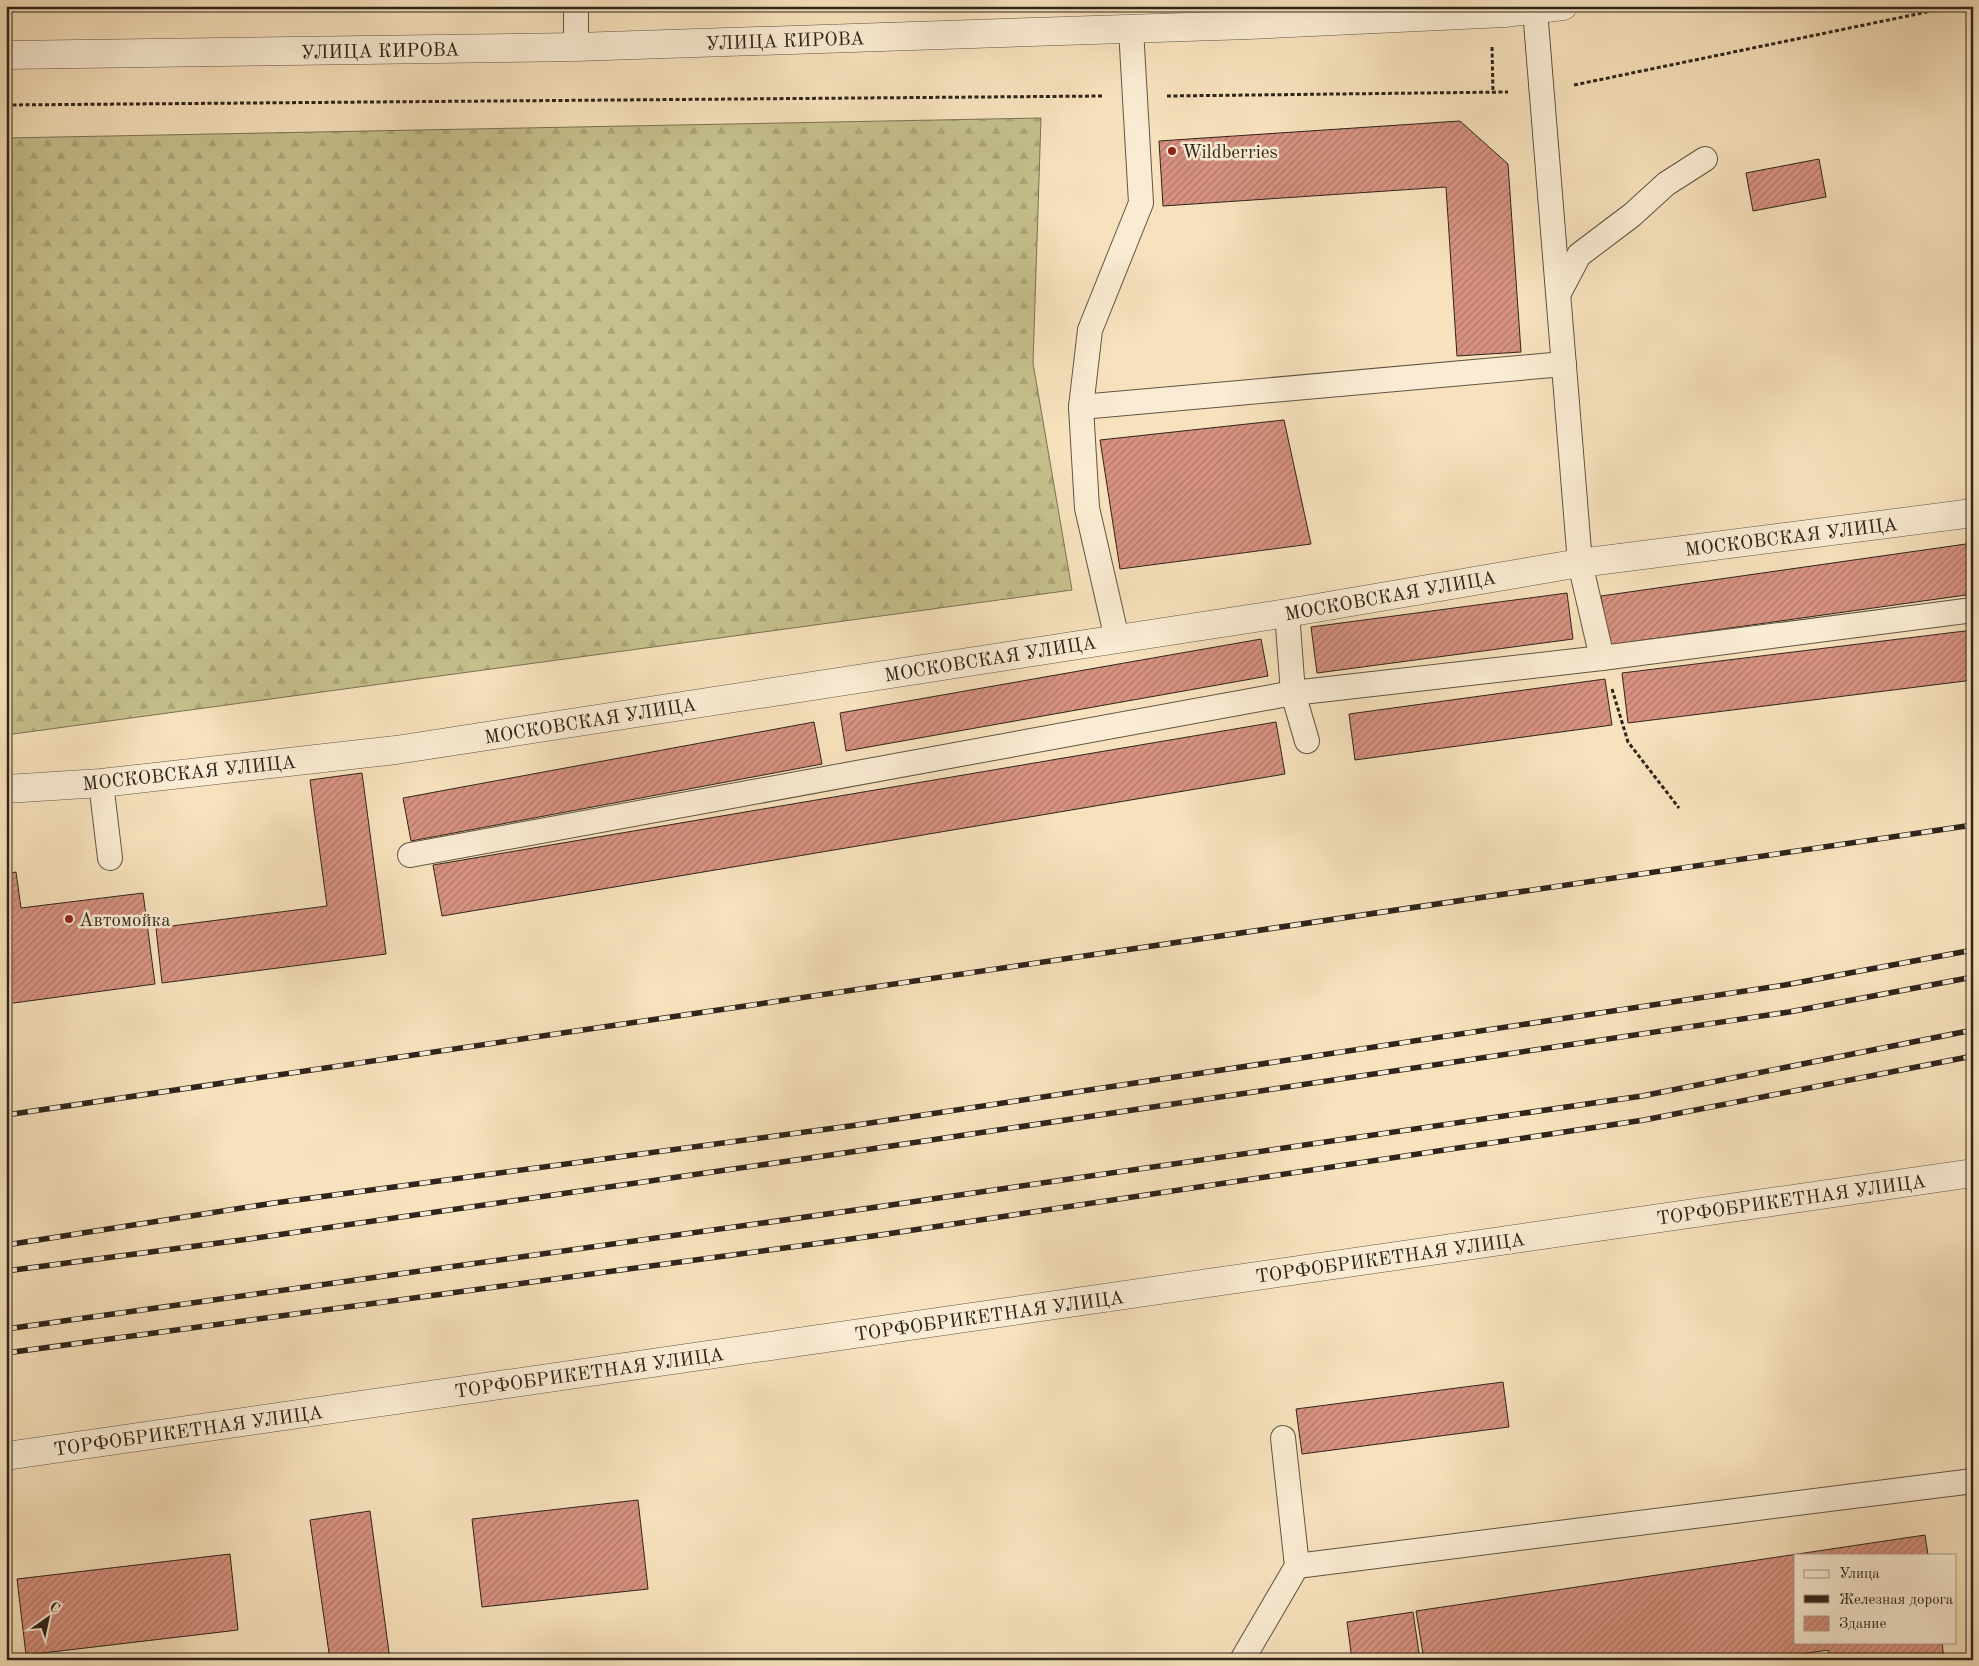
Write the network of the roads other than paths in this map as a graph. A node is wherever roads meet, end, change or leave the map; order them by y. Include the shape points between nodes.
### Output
1 (576, 6) edge
2 (1562, 6) edge
3 (1505, 10) edge
4 (1535, 10) junction
5 (1131, 29) junction
6 (576, 47) junction
7 (6, 55) edge
8 (1705, 159) dead end
9 (1558, 294) junction
10 (1564, 364) junction
11 (1081, 407) junction
12 (1973, 513) edge
13 (1580, 563) junction
14 (1973, 610) edge
15 (1287, 612) junction
16 (1117, 639) junction
17 (1602, 658) junction
18 (1293, 693) junction
19 (1307, 741) dead end
20 (101, 783) junction
21 (6, 789) edge
22 (410, 854) dead end
23 (110, 858) dead end
24 (1973, 1173) edge
25 (1283, 1438) dead end
26 (6, 1456) edge
27 (1973, 1482) edge
28 (1297, 1566) junction
29 (1242, 1660) edge

1 - 6 lane
2 - 4 street, УЛИЦА КИРОВА
3 - 4 street, УЛИЦА КИРОВА
3 - 5 street, УЛИЦА КИРОВА
4 - 9 lane
5 - 6 street, УЛИЦА КИРОВА
5 - 11 lane via 1141,203 1090,330
6 - 7 street, УЛИЦА КИРОВА
8 - 9 lane via 1666,184 1628,219 1579,254
9 - 10 lane
10 - 11 lane
10 - 13 lane
11 - 16 lane via 1087,508
12 - 13 street, МОСКОВСКАЯ УЛИЦА
13 - 15 street, МОСКОВСКАЯ УЛИЦА
13 - 17 lane
14 - 17 lane
15 - 16 street, МОСКОВСКАЯ УЛИЦА
15 - 18 lane
16 - 20 street, МОСКОВСКАЯ УЛИЦА via 396,750
17 - 18 lane
18 - 19 lane
18 - 22 lane
20 - 21 street, МОСКОВСКАЯ УЛИЦА
20 - 23 lane
24 - 26 street, ТОРФОБРИКЕТНАЯ УЛИЦА
25 - 28 lane
27 - 28 lane
28 - 29 lane

